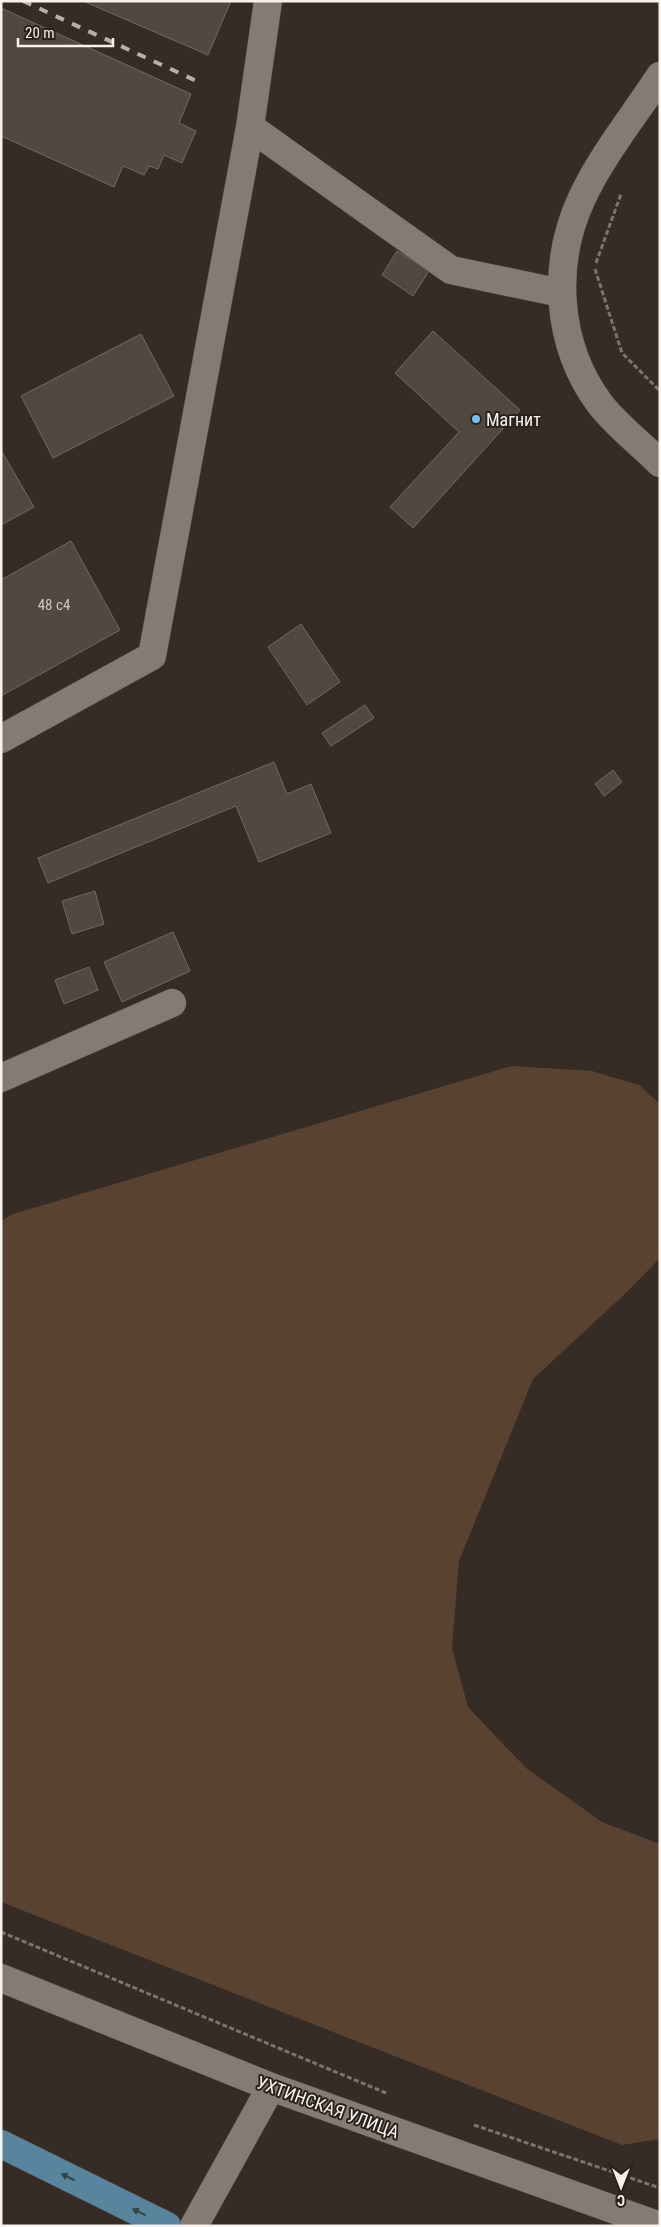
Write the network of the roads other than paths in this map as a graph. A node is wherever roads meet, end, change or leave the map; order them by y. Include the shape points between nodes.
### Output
1 (268, 1) edge
2 (660, 76) edge
3 (250, 127) junction
4 (561, 293) junction
5 (660, 463) edge
6 (1, 739) edge
7 (172, 1003) dead end
8 (1, 1078) edge
9 (1, 1978) edge
10 (271, 2087) junction
11 (1, 2144) edge
12 (167, 2226) edge
13 (194, 2226) edge
14 (660, 2226) edge

1 - 3 street
2 - 4 street via 582,199 564,260
3 - 4 street via 451,270
3 - 6 street via 152,656
4 - 5 street via 564,322 584,378 601,404
7 - 8 street
9 - 10 street, УХТИНСКАЯ УЛИЦА
10 - 13 street
10 - 14 street, УХТИНСКАЯ УЛИЦА
12 -> 11 main road

